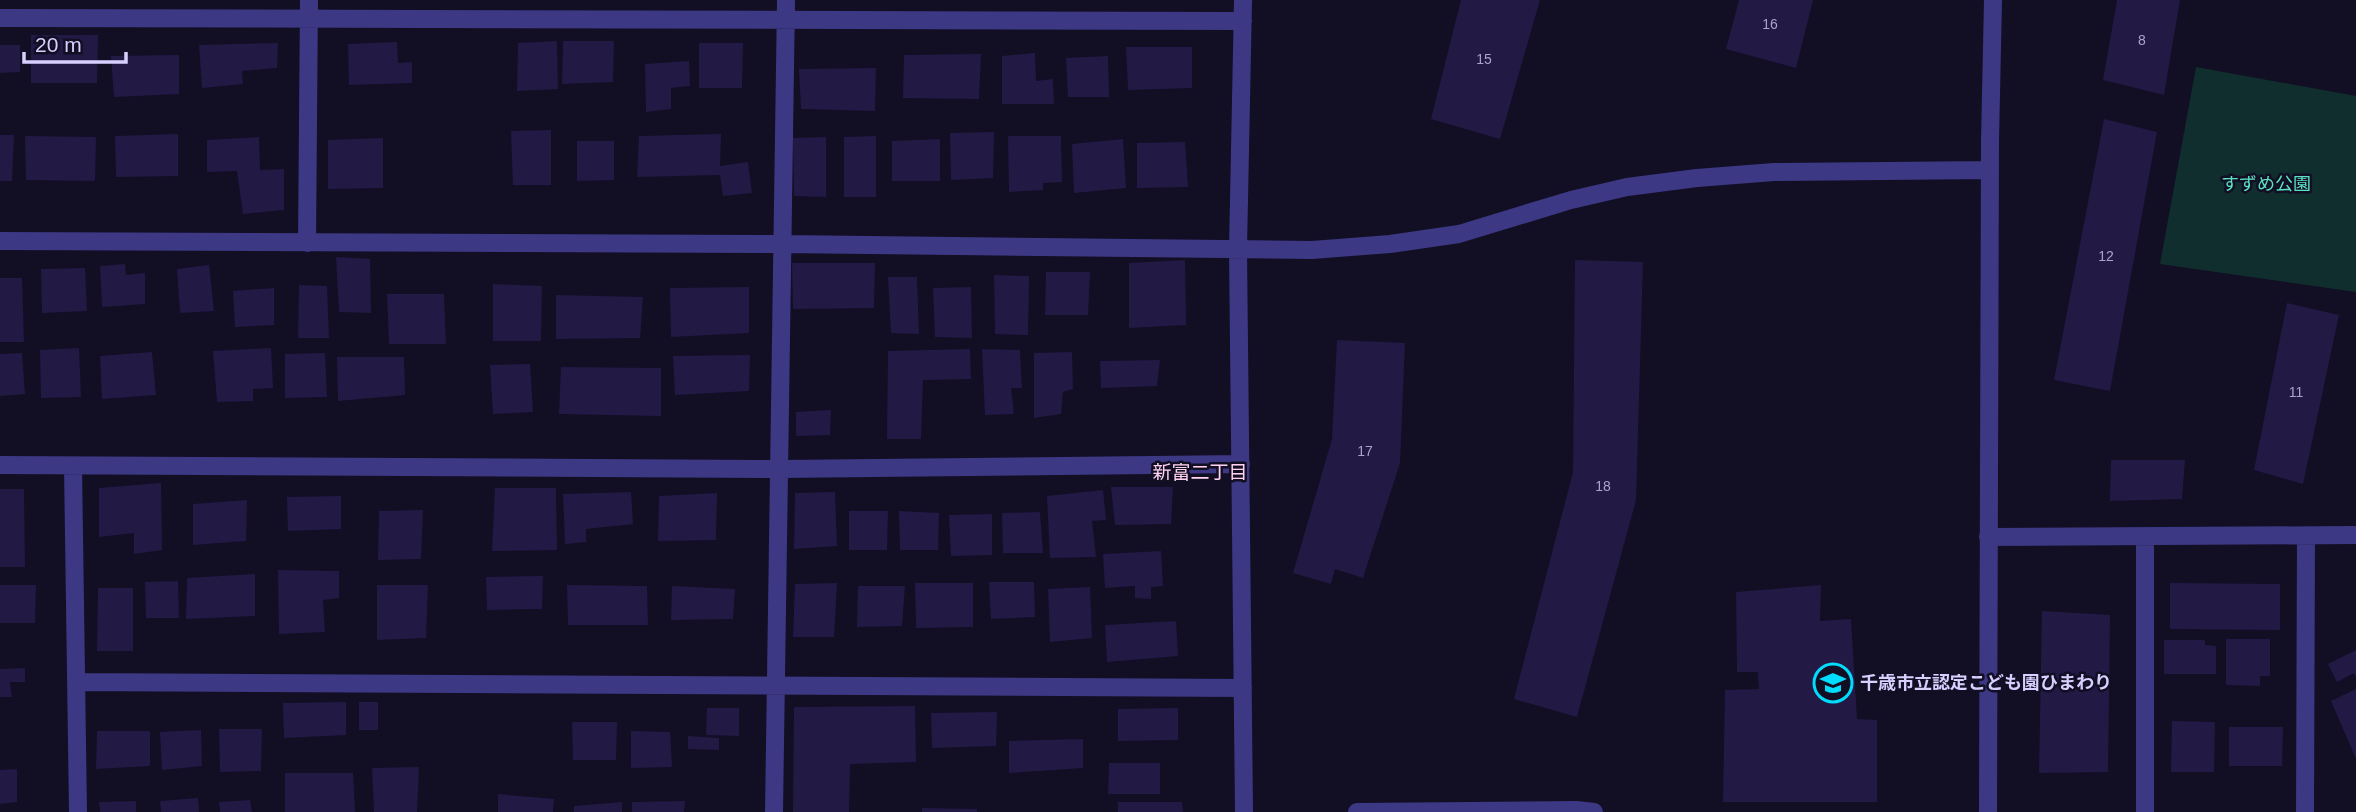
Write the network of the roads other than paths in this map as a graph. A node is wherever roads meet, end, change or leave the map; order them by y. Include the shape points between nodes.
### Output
1 (309, 0) edge
2 (786, 0) edge
3 (1243, 0) edge
4 (1993, 0) edge
5 (0, 18) edge
6 (786, 19) junction
7 (309, 20) junction
8 (1243, 21) junction
9 (1990, 170) junction
10 (0, 241) edge
11 (307, 243) junction
12 (784, 244) junction
13 (1238, 250) junction
14 (1241, 464) junction
15 (0, 465) edge
16 (73, 466) junction
17 (780, 469) junction
18 (2306, 536) junction
19 (2356, 536) edge
20 (1988, 537) junction
21 (2145, 537) junction
22 (76, 682) junction
23 (776, 685) junction
24 (1243, 688) junction
25 (78, 812) edge
26 (774, 812) edge
27 (1244, 812) edge
28 (1357, 812) edge
29 (1594, 812) edge
30 (1988, 812) edge
31 (2145, 812) edge
32 (2305, 812) edge

1 - 7 street
2 - 6 street
3 - 8 street
4 - 9 street
5 - 7 street
6 - 7 street
6 - 8 street
6 - 12 street
7 - 11 street
8 - 13 street
9 - 13 street via 1774,172 1697,178 1571,200 1459,234 1312,250
9 - 20 street
10 - 11 street
11 - 12 street
12 - 13 street
12 - 17 street
13 - 14 street
14 - 17 street
14 - 24 street
15 - 16 street
16 - 17 street
16 - 22 street
17 - 23 street
18 - 19 street
18 - 21 street
18 - 32 street
20 - 21 street
20 - 30 street
21 - 31 street
22 - 23 street
22 - 25 street
23 - 24 street
23 - 26 street
24 - 27 street
28 - 29 street

